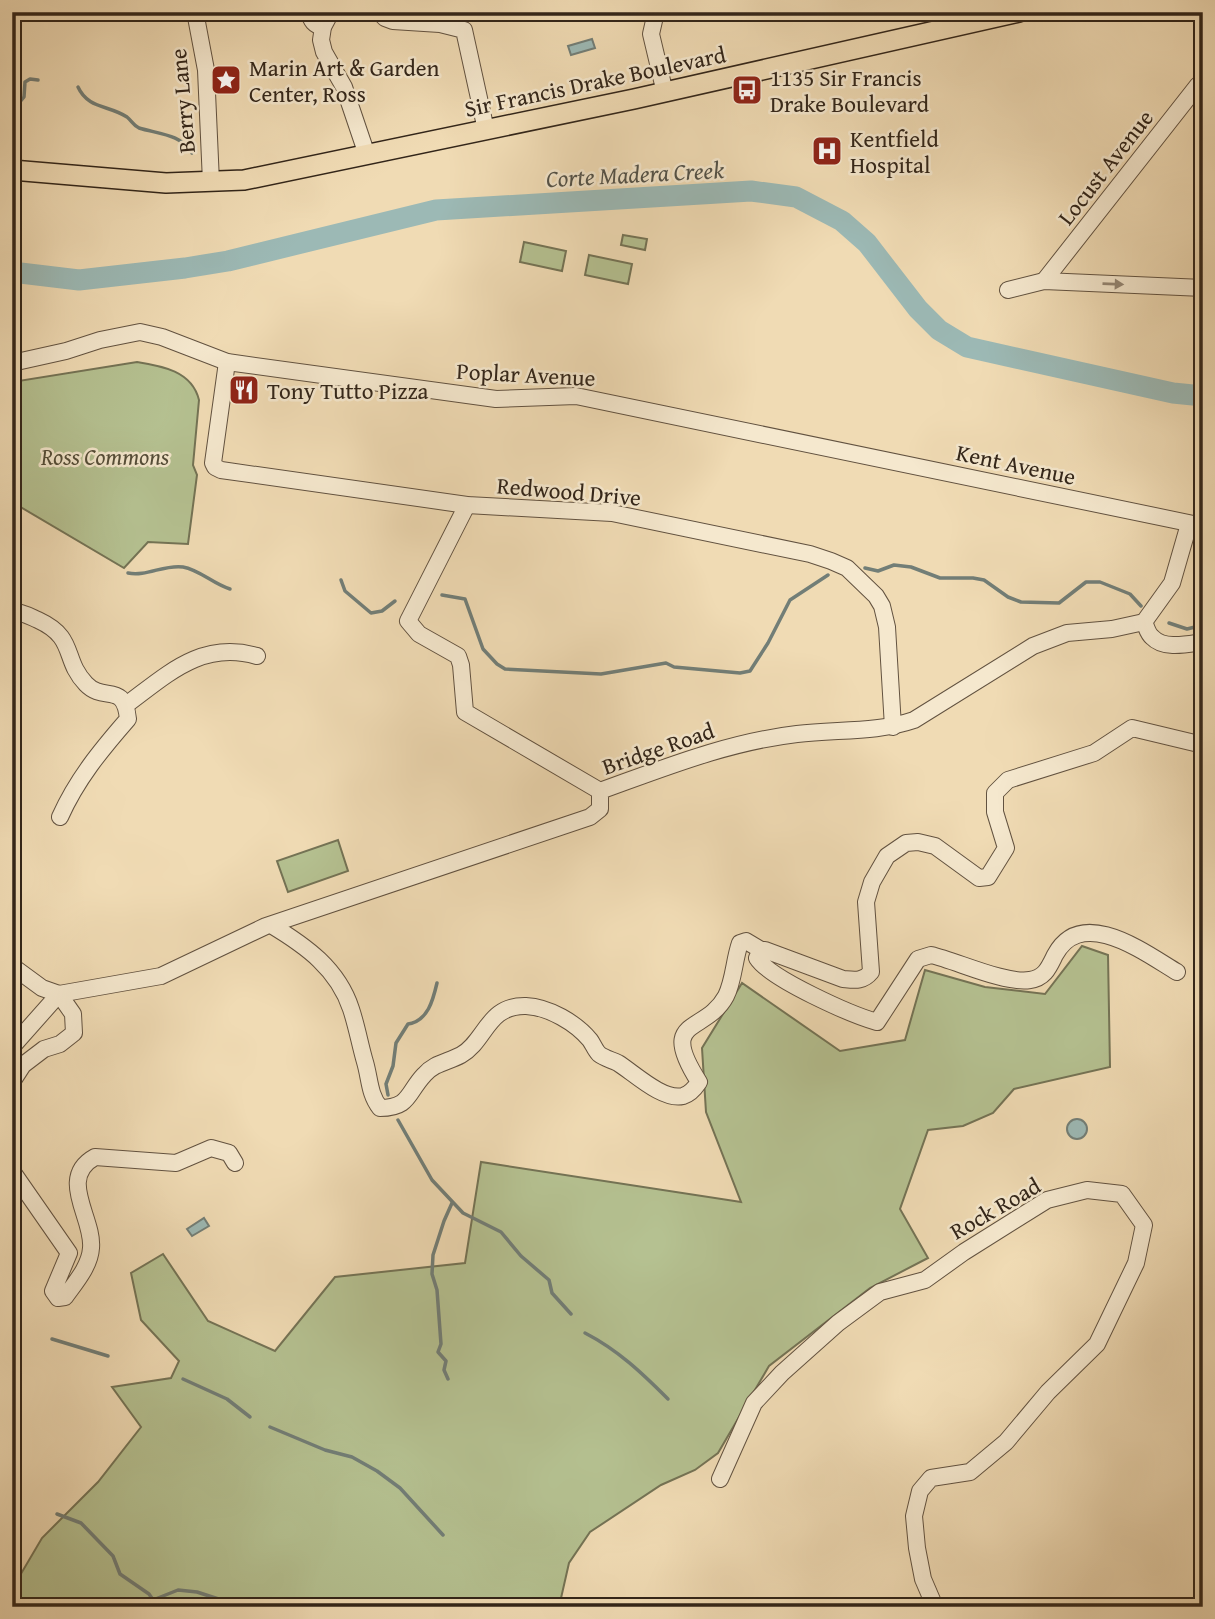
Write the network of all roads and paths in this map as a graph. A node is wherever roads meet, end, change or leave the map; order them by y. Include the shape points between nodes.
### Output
1 (309, 12) edge
2 (379, 12) edge
3 (656, 12) edge
4 (1019, 12) edge
5 (196, 17) dead end
6 (971, 18) edge
7 (327, 20) edge
8 (1203, 84) edge
9 (664, 93) junction
10 (486, 130) junction
11 (367, 155) junction
12 (12, 170) edge
13 (211, 182) junction
14 (1044, 281) junction
15 (1203, 288) edge
16 (1008, 290) dead end
17 (227, 362) junction
18 (12, 363) edge
19 (819, 448) joint
20 (467, 505) junction
21 (1196, 525) edge
22 (12, 611) edge
23 (1144, 622) junction
24 (1203, 642) edge
25 (257, 656) dead end
26 (126, 705) junction
27 (893, 727) junction
28 (1203, 745) edge
29 (600, 791) junction
30 (60, 817) dead end
31 (271, 925) junction
32 (761, 950) junction
33 (12, 966) edge
34 (1177, 972) dead end
35 (59, 994) junction
36 (12, 1047) edge
37 (12, 1082) edge
38 (235, 1163) dead end
39 (12, 1171) edge
40 (720, 1479) dead end
41 (935, 1607) edge

1 - 7 street via 316,25
2 - 10 street via 393,21 464,30
3 - 9 street via 651,34
4 - 6 main road, Sir Francis Drake Boulevard
5 - 13 street, Berry Lane via 206,70
6 - 9 main road, Sir Francis Drake Boulevard
7 - 11 street via 321,40 324,52 344,87
8 - 14 street, Locust Avenue
9 - 10 main road, Sir Francis Drake Boulevard
10 - 11 main road, Sir Francis Drake Boulevard
11 - 13 main road, Sir Francis Drake Boulevard via 244,180
12 - 13 main road, Sir Francis Drake Boulevard via 166,183
14 -> 15 street
14 - 16 street
17 - 18 street, Poplar Avenue via 140,332
17 - 19 street, Poplar Avenue via 496,399 576,396
17 - 20 street, Redwood Drive via 215,467
19 - 21 street, Kent Avenue
20 - 27 street, Redwood Drive via 612,513 810,554 848,568 882,606
20 - 29 street via 408,621 419,634 458,656 465,712
21 - 23 street via 1172,583
22 - 26 street via 53,628 85,684 122,698
23 - 24 street via 1152,638 1162,642 1177,646
23 - 27 street, Bridge Road via 1067,633 1032,646 914,720
25 - 26 street via 237,650 198,656
26 - 30 street via 128,719 90,763
27 - 29 street, Bridge Road via 796,734 708,752
28 - 32 street via 1132,728 1094,753 1008,780 995,793 995,811 1006,848 988,877 979,877 935,846 918,842 906,843 887,856 866,902 871,972 866,978 843,979
29 - 31 street, Bridge Road via 600,809 590,817
31 - 32 street via 306,946 333,974 351,1008 372,1097 380,1108 404,1102 424,1074 462,1054 486,1024 503,1011 525,1006 550,1011 572,1024 600,1055 643,1082 682,1097 699,1082 682,1048 684,1037 690,1026 725,996 740,943 747,941
31 - 35 street, Bridge Road via 161,976
32 - 34 street via 757,958 764,967 815,997 877,1022 918,959 931,955 1013,980 1032,980 1047,972 1069,938 1090,933 1114,936
33 - 35 street via 42,988
35 - 36 street
35 - 37 street via 73,1014 74,1033 23,1065
38 - 39 street via 229,1153 211,1148 176,1163 95,1157 84,1163 78,1174 79,1192 91,1249 75,1284 65,1297 58,1298 52,1291 69,1253
40 - 41 street, Rock Road via 754,1403 807,1350 880,1292 925,1280 1047,1200 1087,1190 1122,1194 1144,1225 1136,1263 1097,1344 1006,1442 970,1472 932,1478 920,1491 914,1516 917,1548

